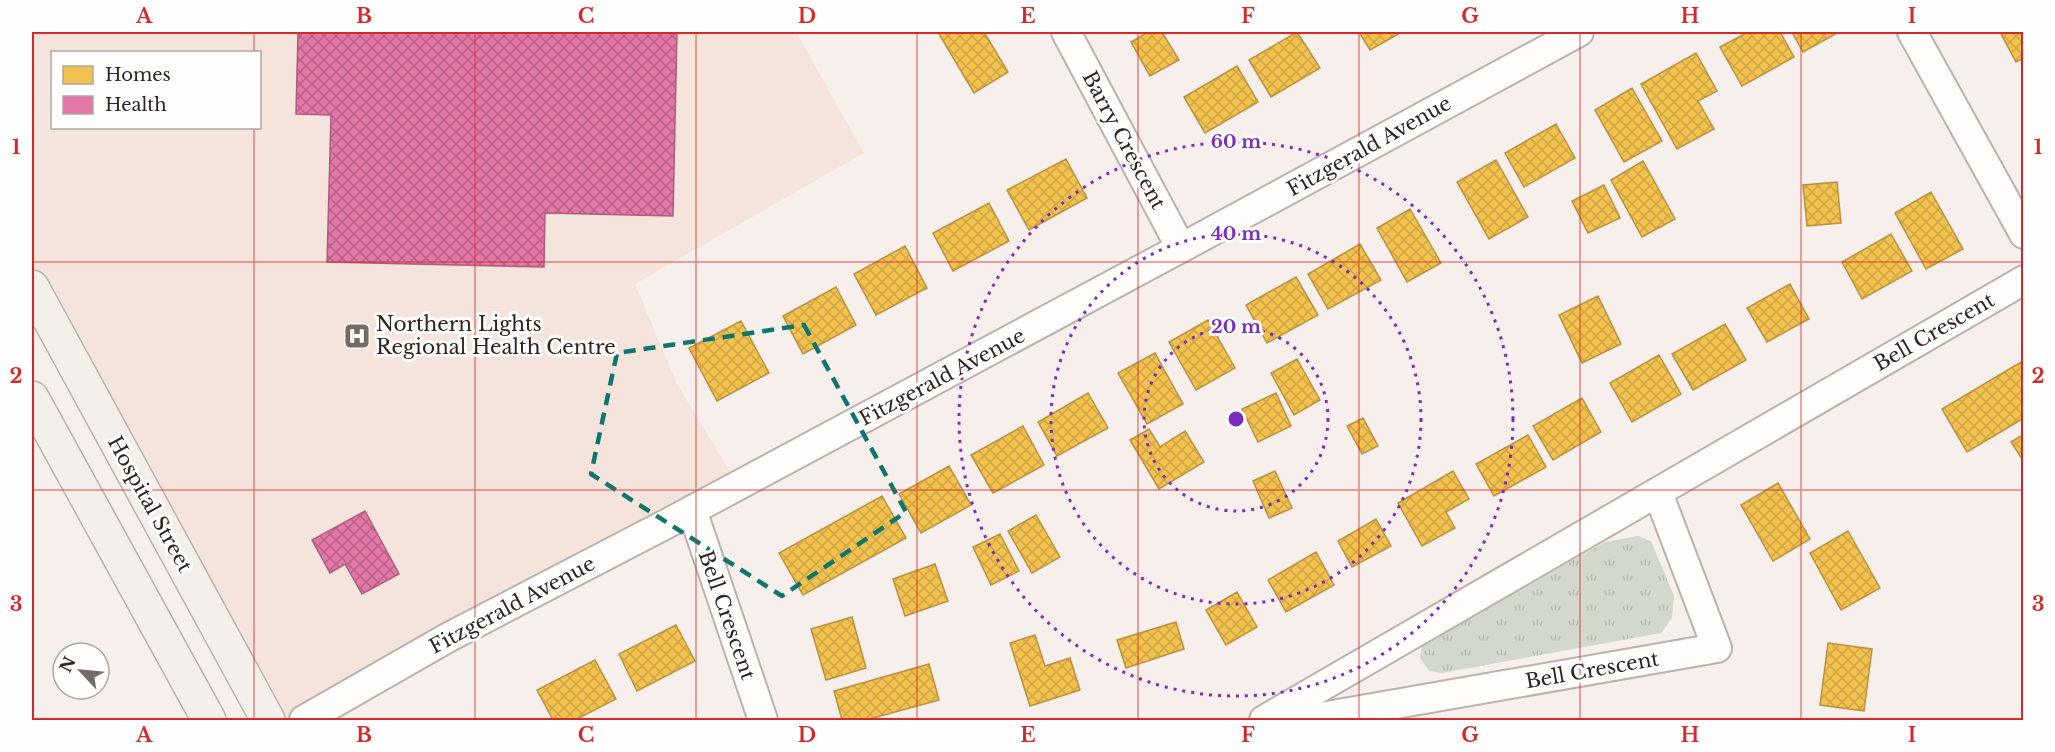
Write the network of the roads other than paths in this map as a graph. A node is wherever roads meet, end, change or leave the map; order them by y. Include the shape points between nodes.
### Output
1 (1066, 32) edge
2 (1579, 32) edge
3 (1912, 32) edge
4 (2024, 234) edge
5 (1181, 248) junction
6 (2024, 280) edge
7 (32, 287) edge
8 (32, 398) edge
9 (1658, 493) junction
10 (692, 510) junction
11 (209, 720) edge
12 (268, 720) edge
13 (304, 720) edge
14 (763, 720) edge
15 (1264, 720) edge
16 (1304, 720) edge

1 - 5 street, Barry Crescent
2 - 5 street, Fitzgerald Avenue
3 - 4 street
5 - 10 street, Fitzgerald Avenue
6 - 9 street, Bell Crescent
7 - 12 main road, Hospital Street
8 - 11 main road
9 - 15 street, Bell Crescent
9 - 16 street, Bell Crescent via 1717,648
10 - 13 street, Fitzgerald Avenue via 449,637
10 - 14 street, Bell Crescent

